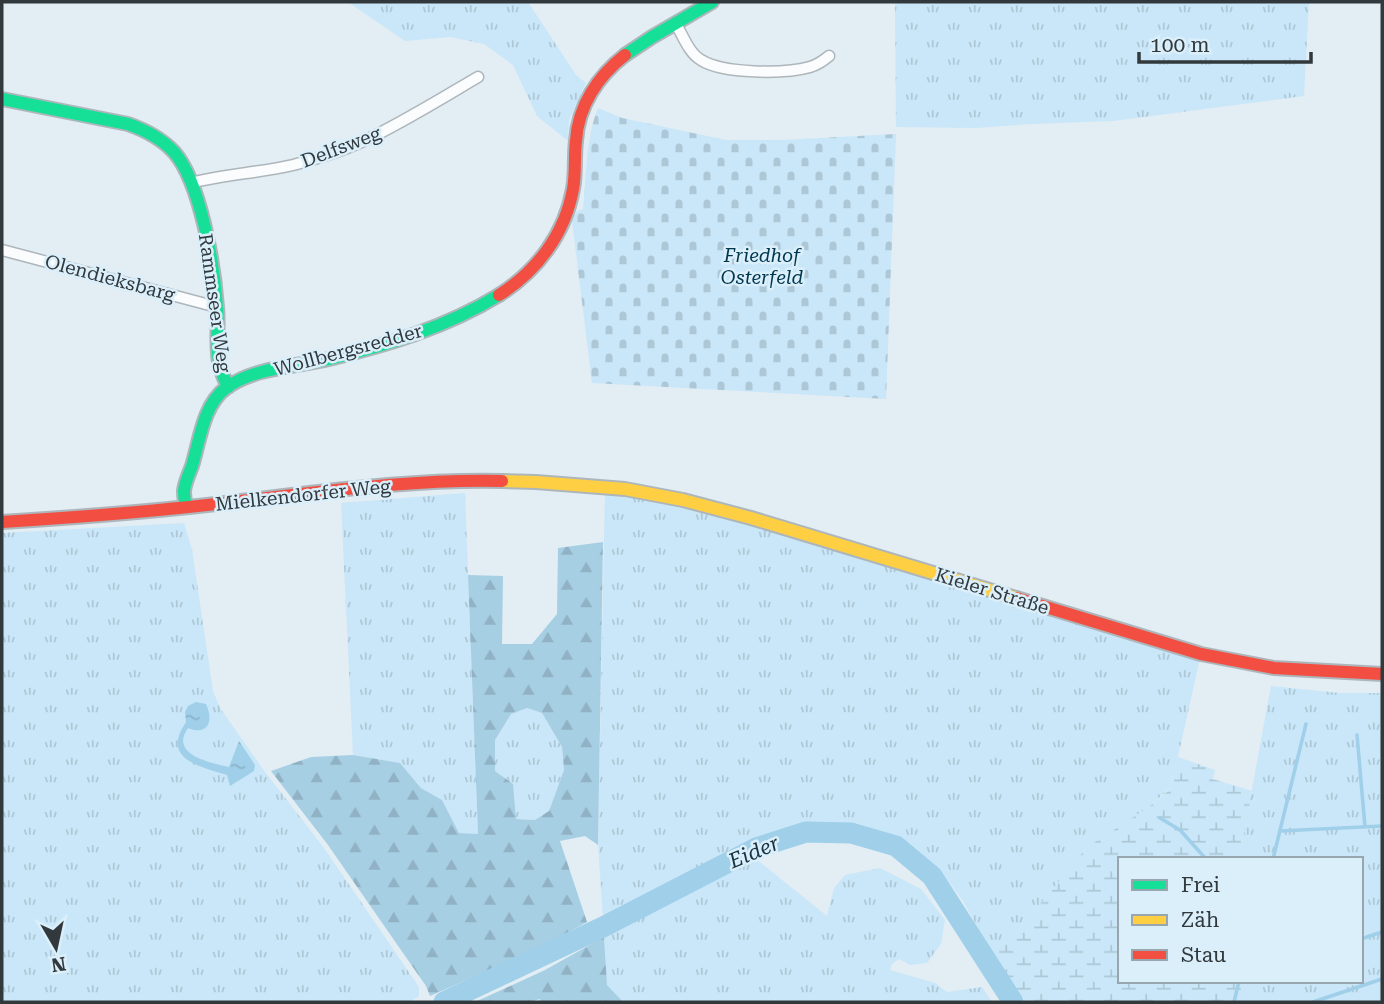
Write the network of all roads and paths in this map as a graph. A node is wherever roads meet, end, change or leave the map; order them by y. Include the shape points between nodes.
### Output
1 (712, 2) edge
2 (676, 24) junction
3 (829, 56) dead end
4 (478, 78) dead end
5 (2, 99) edge
6 (191, 183) junction
7 (2, 250) edge
8 (217, 307) junction
9 (228, 387) junction
10 (605, 488) joint
11 (186, 507) junction
12 (2, 522) edge
13 (1382, 674) edge

1 - 2 street, Wollbergsredder
2 - 3 street via 700,60 744,72 808,68
2 - 9 street, Wollbergsredder via 612,65 590,95 577,132 569,204 540,260 519,282 469,312 397,340
4 - 6 street, Delfsweg via 337,152 285,167
5 - 6 street, Rammseer Weg via 141,128 174,153
6 - 8 street, Rammseer Weg via 204,225
7 - 8 street, Olendieksbarg
8 - 9 street, Rammseer Weg via 219,362
9 - 11 street, Rammseer Weg via 213,403 204,427 184,492
10 - 11 street, Mielkendorfer Weg via 465,480
10 - 13 street, Kieler Straße via 683,499 1201,654 1274,668
11 - 12 street, Mielkendorfer Weg

